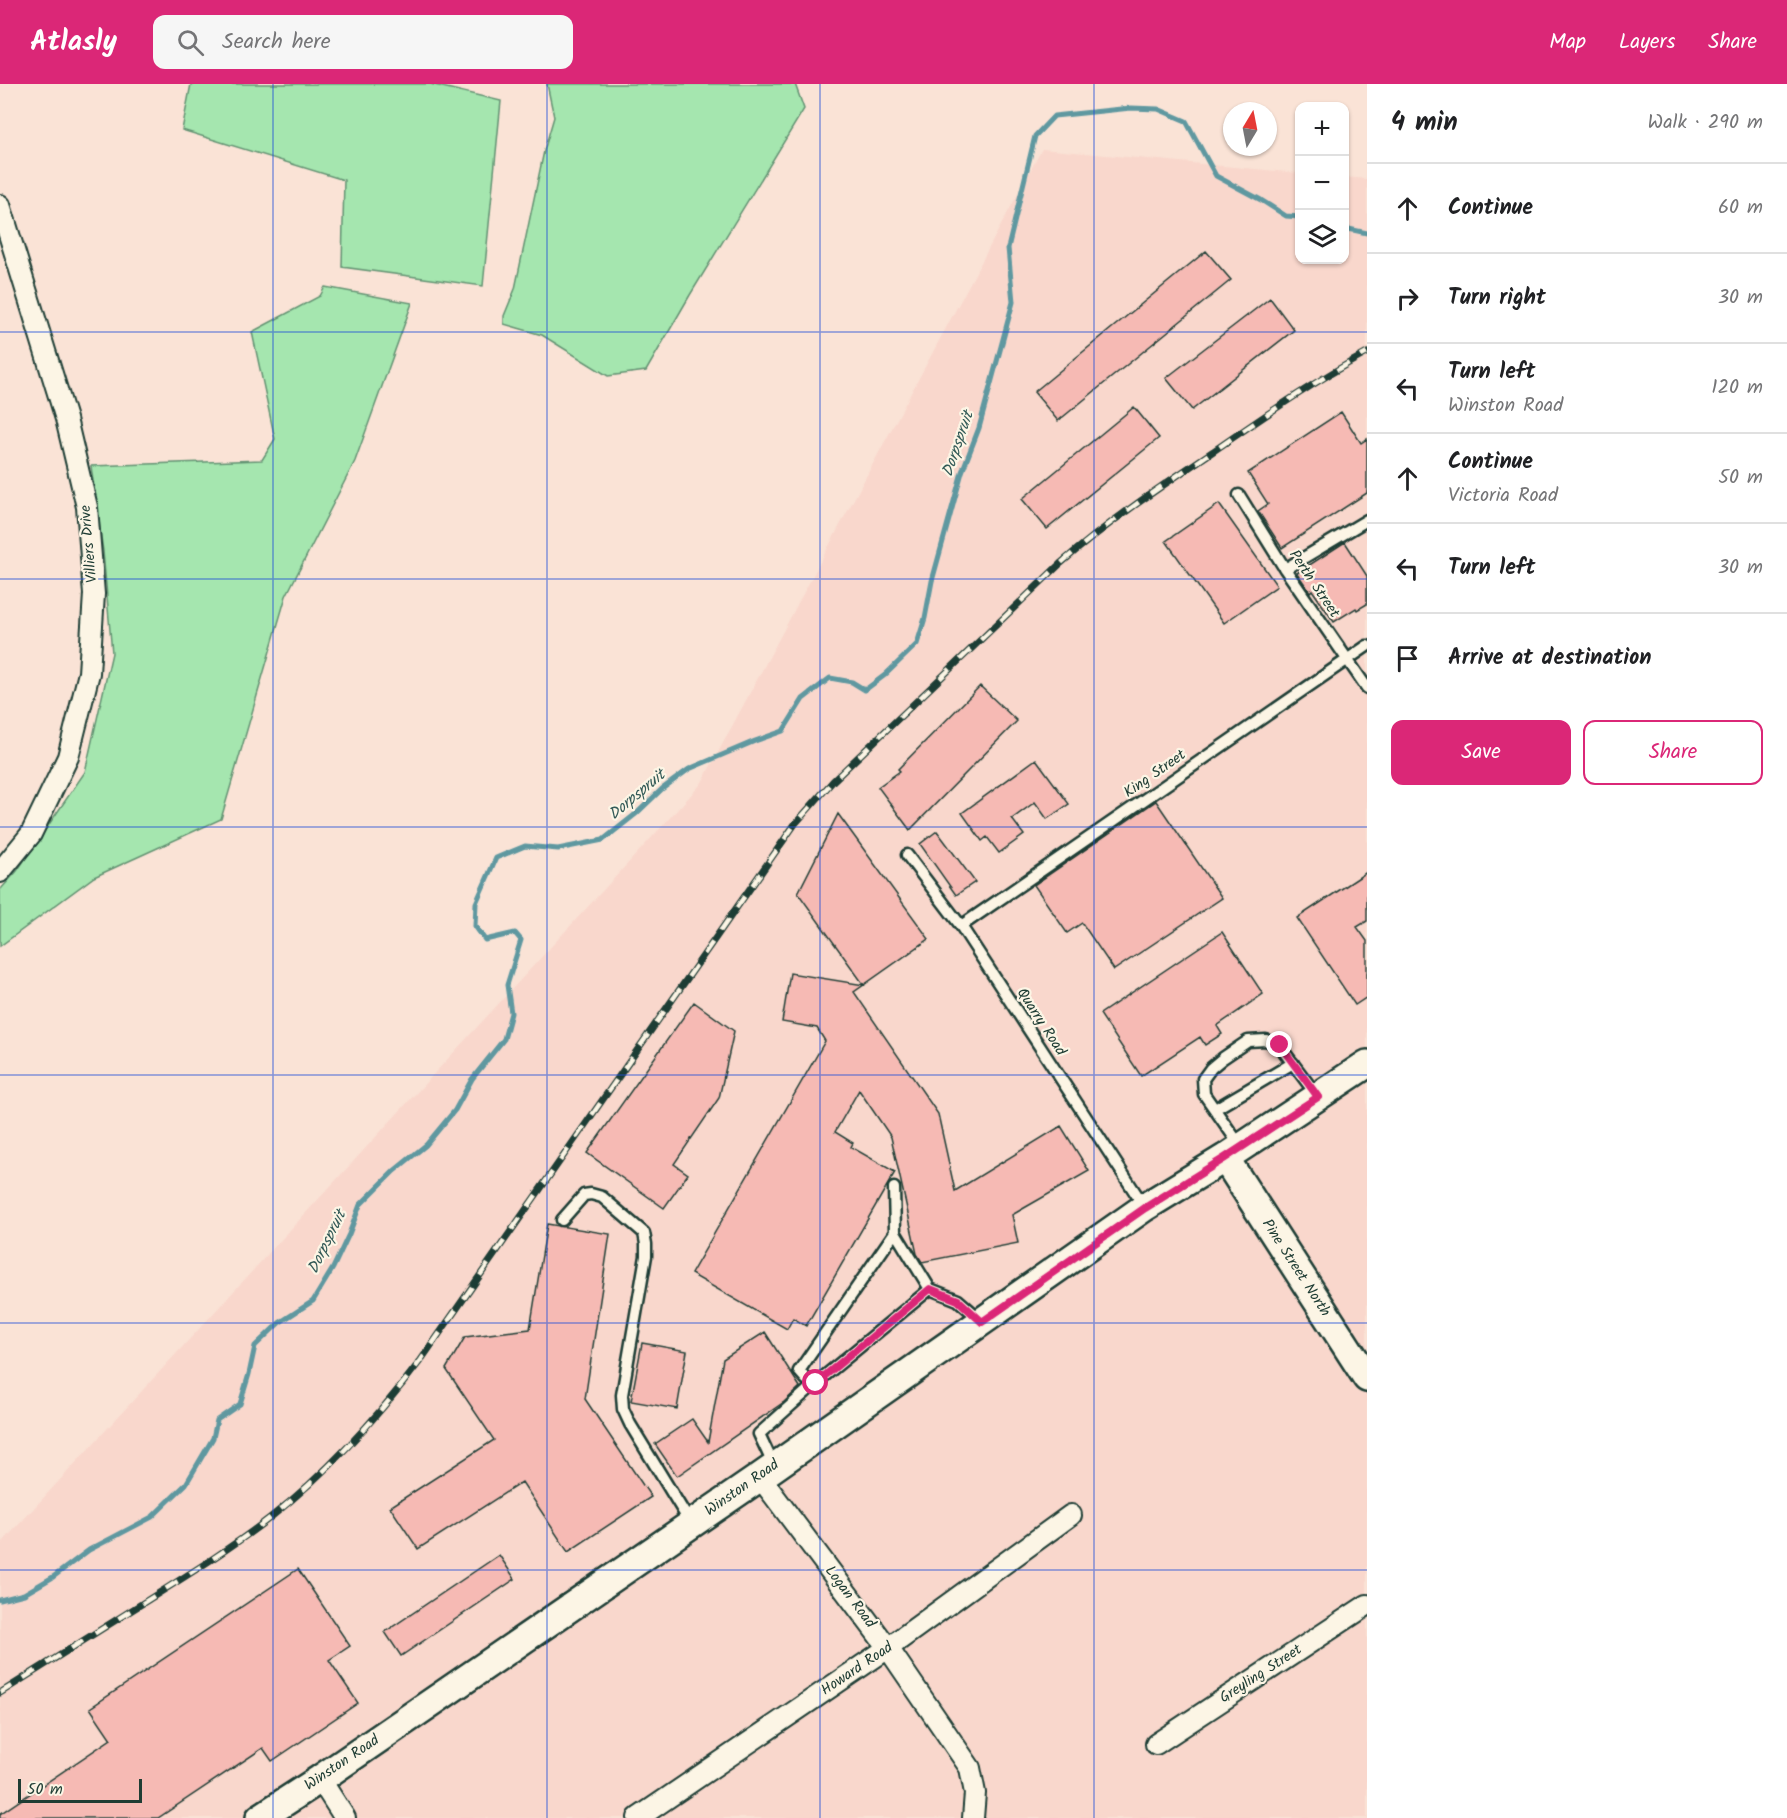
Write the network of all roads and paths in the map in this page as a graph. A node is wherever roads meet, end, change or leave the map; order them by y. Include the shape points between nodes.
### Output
1 (0, 205) edge
2 (1239, 495) dead end
3 (1367, 520) edge
4 (1285, 569) junction
5 (1367, 646) edge
6 (1347, 659) junction
7 (1367, 688) edge
8 (908, 855) dead end
9 (0, 872) edge
10 (961, 926) junction
11 (1293, 1064) junction
12 (1367, 1064) edge
13 (1318, 1097) junction
14 (1215, 1108) junction
15 (1233, 1152) junction
16 (894, 1188) dead end
17 (1145, 1208) junction
18 (562, 1220) dead end
19 (895, 1232) junction
20 (930, 1289) junction
21 (982, 1322) junction
22 (1367, 1378) edge
23 (816, 1383) junction
24 (767, 1471) junction
25 (1071, 1515) dead end
26 (691, 1524) junction
27 (1367, 1605) edge
28 (888, 1648) junction
29 (1155, 1744) dead end
30 (320, 1779) junction
31 (260, 1818) edge
32 (345, 1818) edge
33 (638, 1818) edge
34 (973, 1818) edge

1 - 9 street, Villiers Drive via 66,419 87,507 94,594 89,673 68,757 31,834
2 - 4 lane, Perth Street
3 - 4 lane
4 - 6 lane, Perth Street
5 - 6 lane, King Street
6 - 7 lane, Perth Street
6 - 10 lane, King Street
8 - 10 lane, Quarry Road
10 - 17 lane, Quarry Road
11 - 13 lane
11 - 14 lane
11 - 14 lane via 1280,1045 1266,1040 1248,1041 1222,1058 1203,1079 1204,1094
12 - 13 street, Winston Road
13 - 15 street, Winston Road
14 - 15 lane
15 - 17 street, Winston Road
15 - 22 street, Pine Street North
16 - 19 lane
17 - 21 street, Winston Road
18 - 26 lane via 584,1195 591,1194 602,1197 644,1233 646,1256 622,1395 623,1409
19 - 20 lane
19 - 23 lane via 799,1371
20 - 21 lane via 958,1300
20 - 23 lane
21 - 24 street, Winston Road
23 - 24 lane via 759,1434
24 - 26 street, Winston Road
24 - 28 street, Logan Road
25 - 28 street, Howard Road
26 - 30 street, Winston Road
27 - 29 street, Greyling Street
28 - 33 street, Howard Road
28 - 34 street, Logan Road via 970,1768 975,1793
30 - 31 street, Winston Road
30 - 32 street

